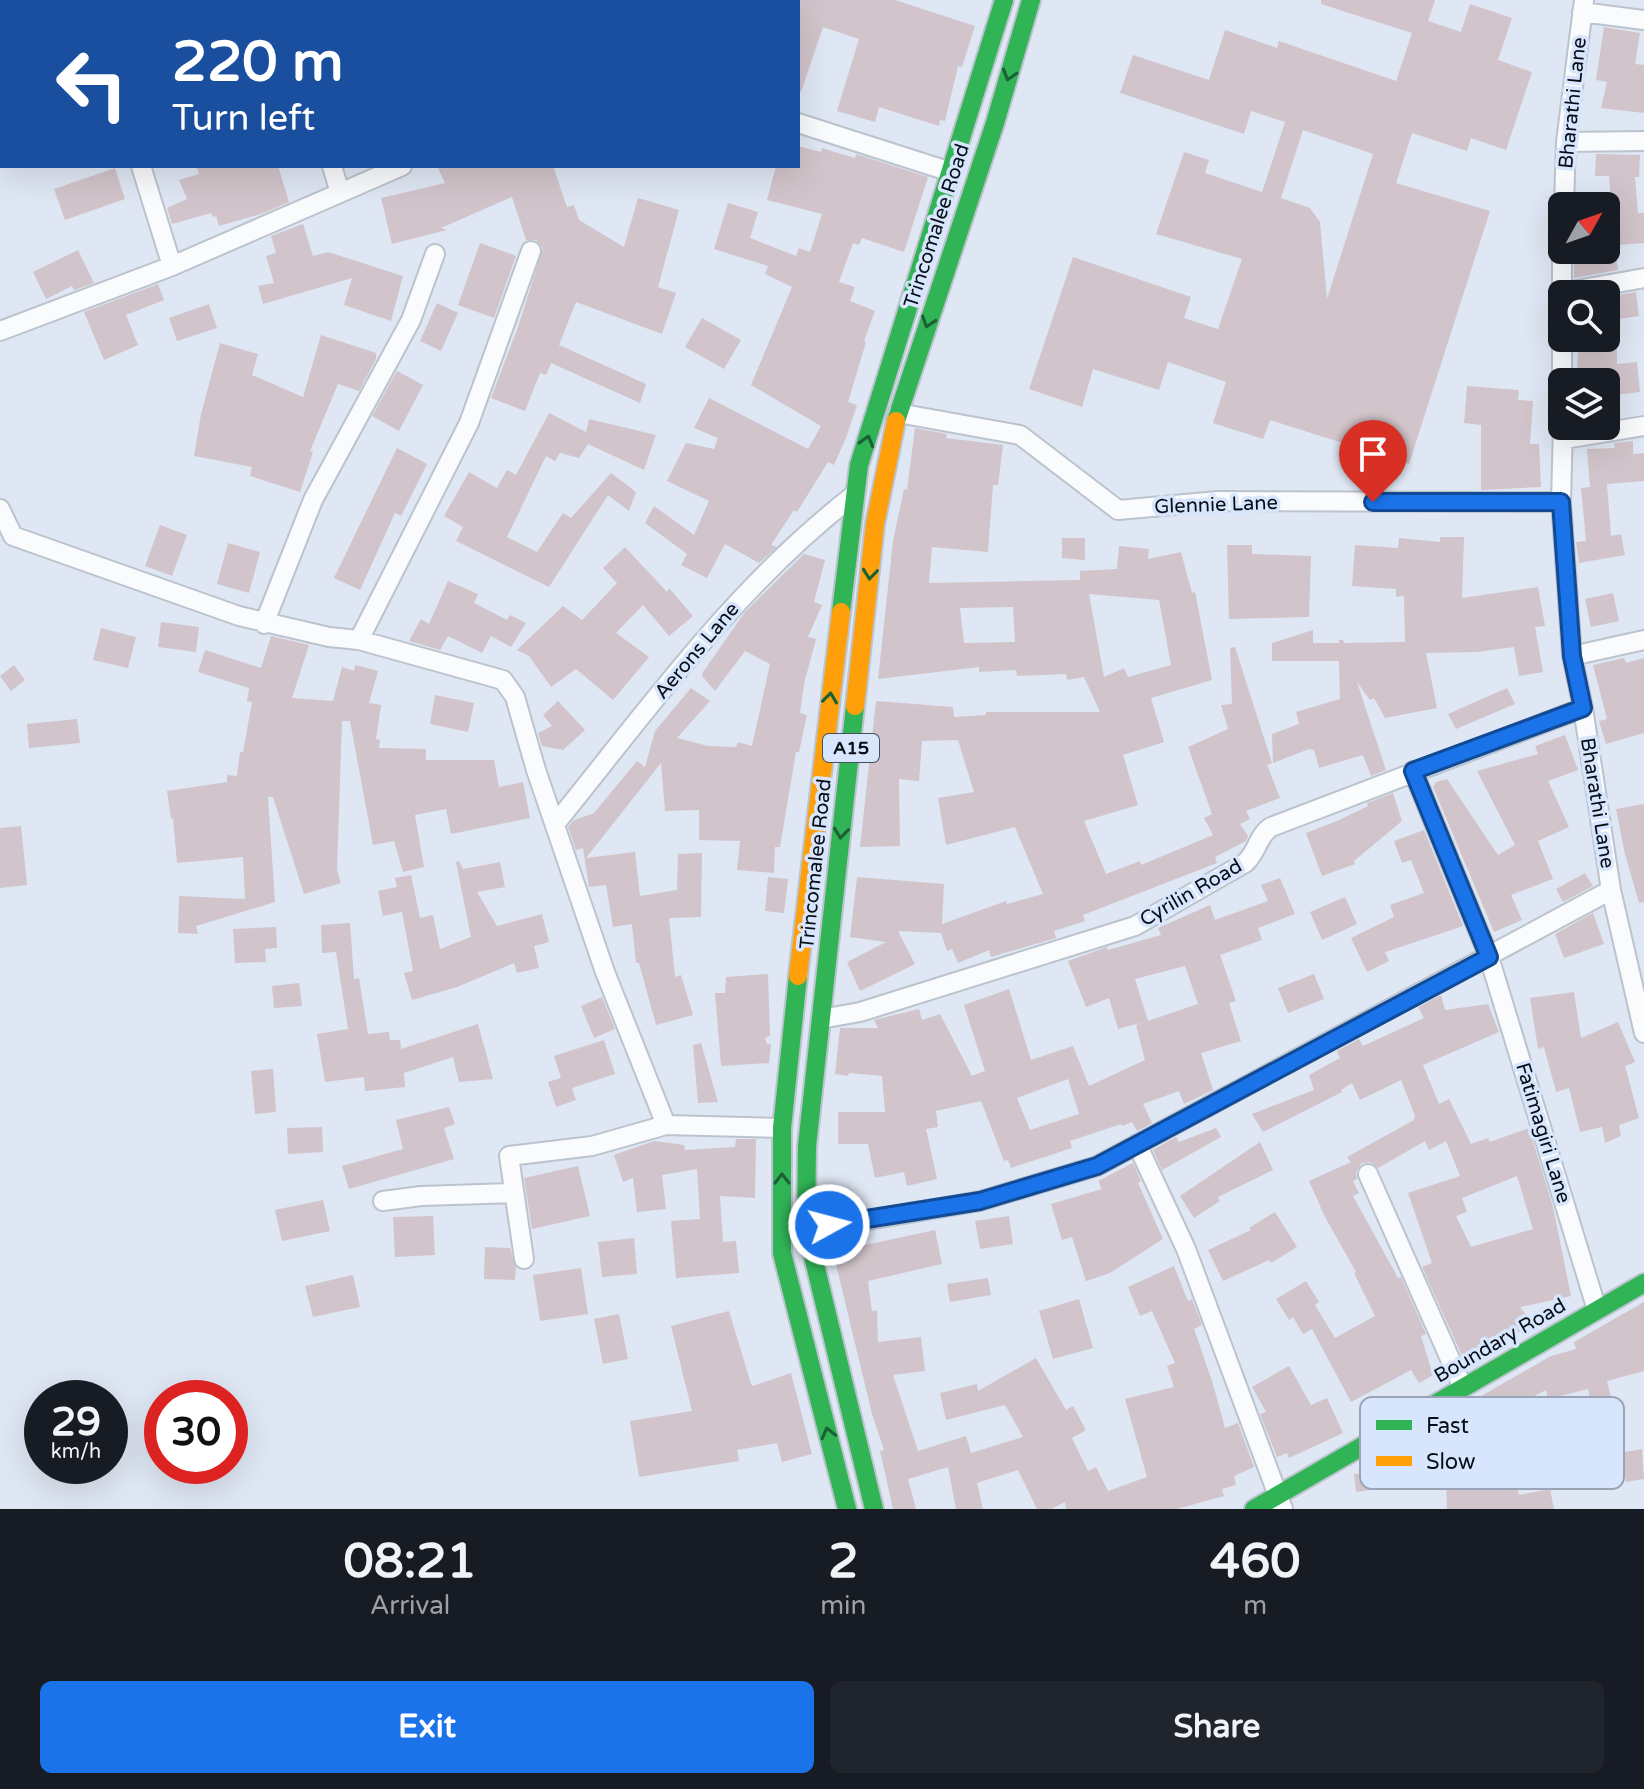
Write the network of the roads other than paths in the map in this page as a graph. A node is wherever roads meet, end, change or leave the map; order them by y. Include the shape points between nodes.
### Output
1 (1004, 0) edge
2 (1031, 0) edge
3 (1583, 6) edge
4 (1644, 20) edge
5 (800, 124) edge
6 (1644, 141) edge
7 (1566, 142) junction
8 (142, 168) edge
9 (333, 168) edge
10 (397, 168) edge
11 (951, 172) junction
12 (1564, 192) edge
13 (340, 193) junction
14 (531, 251) dead end
15 (435, 254) dead end
16 (172, 266) junction
17 (1644, 278) edge
18 (1620, 282) edge
19 (0, 331) edge
20 (898, 413) junction
21 (1644, 426) edge
22 (1620, 428) edge
23 (1564, 440) edge
24 (854, 495) junction
25 (1561, 502) junction
26 (0, 509) edge
27 (7, 540) edge
28 (264, 624) junction
29 (359, 640) junction
30 (1644, 640) edge
31 (1572, 656) junction
32 (1583, 708) junction
33 (1413, 771) junction
34 (556, 823) junction
35 (1611, 890) junction
36 (1489, 957) junction
37 (1637, 975) edge
38 (821, 1019) junction
39 (1644, 1033) edge
40 (666, 1125) junction
41 (782, 1128) junction
42 (1137, 1144) junction
43 (1368, 1174) dead end
44 (514, 1193) junction
45 (383, 1201) dead end
46 (806, 1227) junction
47 (524, 1259) dead end
48 (1644, 1283) edge
49 (1597, 1310) junction
50 (1463, 1388) junction
51 (1449, 1397) edge
52 (1360, 1453) edge
53 (1281, 1502) edge
54 (847, 1509) edge
55 (874, 1509) edge
56 (1254, 1509) edge

1 - 11 main road, Trincomalee Road / A15
2 -> 20 main road, Trincomalee Road / A15
3 - 4 street
3 - 7 street, Bharathi Lane
5 - 11 street
6 - 7 street
7 - 12 street, Bharathi Lane
8 - 16 street
9 - 13 street
10 - 13 street
24 -> 11 main road, Trincomalee Road / A15 via 894,347
13 - 16 street
14 - 29 street via 469,423
15 - 28 street via 411,320 313,500
16 - 19 street
17 - 18 street
20 - 25 street, Glennie Lane via 1020,435 1118,510 1218,501
20 -> 38 main road, Trincomalee Road / A15 via 875,524
21 - 22 street
23 - 25 street, Bharathi Lane
24 - 34 street, Aerons Lane via 724,614
41 -> 24 main road, Trincomalee Road / A15
25 - 31 street, Bharathi Lane
26 - 27 street
27 - 28 street
28 - 29 street
29 - 34 street via 503,680 515,697
30 - 31 street
31 - 32 street, Bharathi Lane
32 - 33 street, Cyrilin Road
32 - 35 street, Bharathi Lane
33 - 36 street, Fatimagiri Lane
33 - 38 street, Cyrilin Road via 1271,827 1245,863 1135,926 860,1012
34 - 40 street via 605,972
35 - 36 street
35 - 37 street, Bharathi Lane
36 - 42 street
36 - 49 street, Fatimagiri Lane
37 - 39 street, Bharathi Lane
38 - 46 main road, Trincomalee Road / A15 via 804,1168
40 - 41 street
40 - 44 street via 592,1146 509,1156
54 -> 41 main road, Trincomalee Road / A15 via 782,1253
42 - 46 street via 1097,1166 980,1201
42 - 53 street via 1186,1249
43 - 50 street
44 - 45 street
44 - 47 street
46 - 55 main road, Trincomalee Road / A15
48 - 49 main road, Boundary Road
49 - 50 main road, Boundary Road
50 - 51 main road, Boundary Road
52 - 53 main road, Boundary Road
53 - 56 main road, Boundary Road

